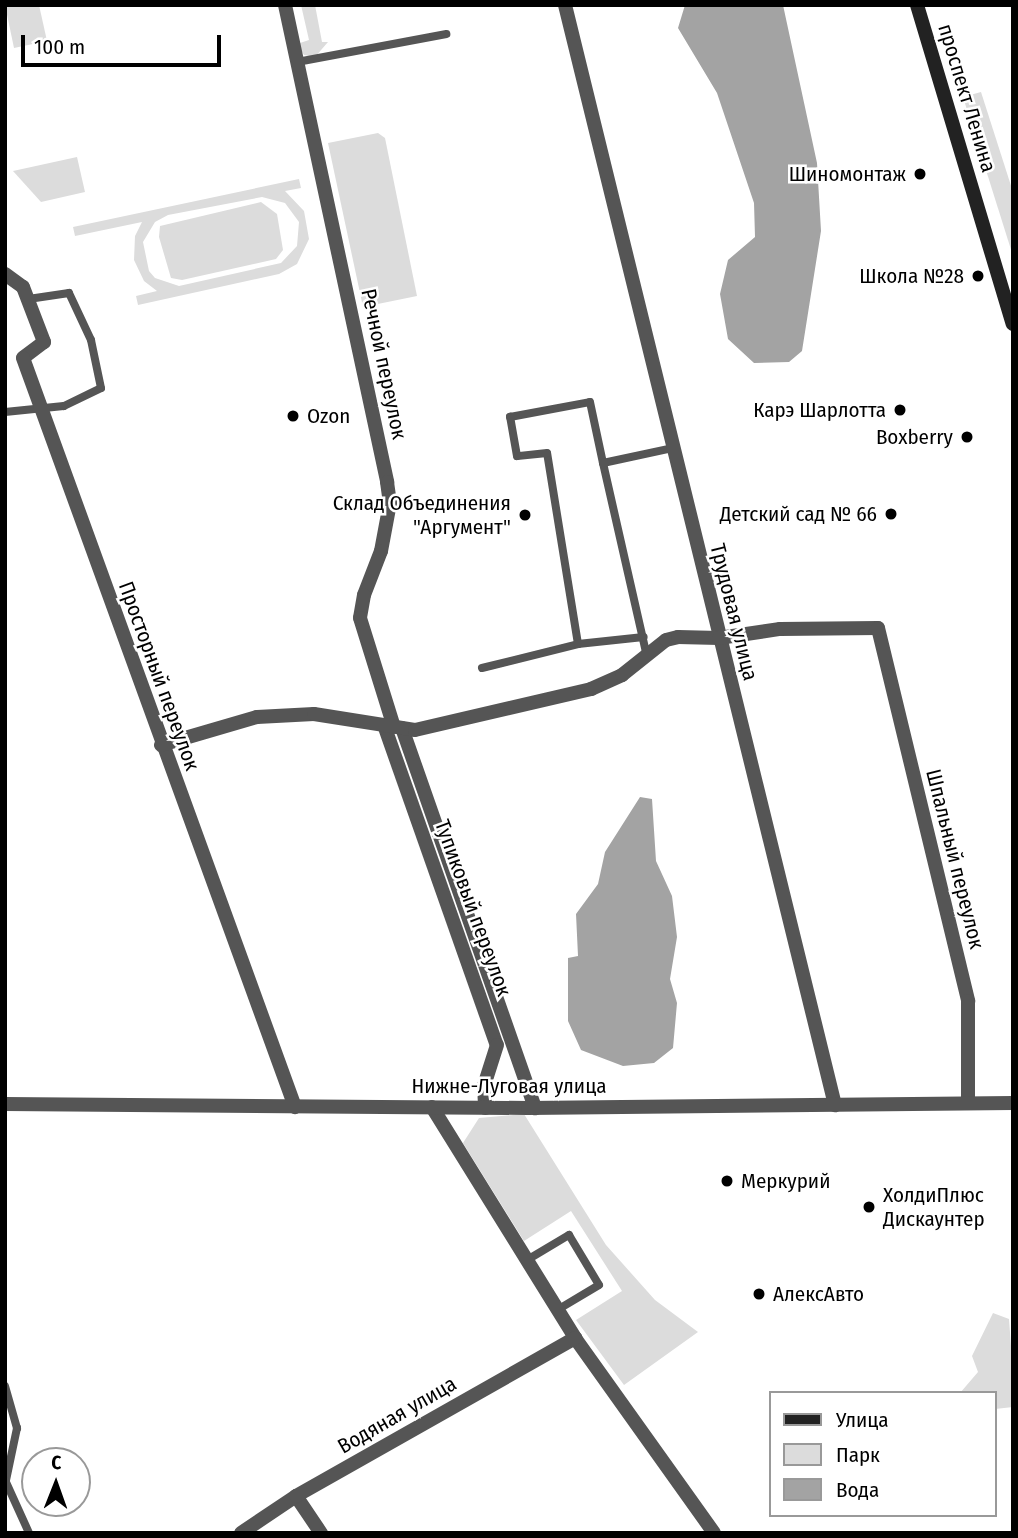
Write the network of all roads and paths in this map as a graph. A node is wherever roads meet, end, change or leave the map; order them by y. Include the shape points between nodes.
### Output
1 (285, 5) edge
2 (565, 5) edge
3 (917, 5) edge
4 (446, 34) dead end
5 (297, 62) junction
6 (6, 275) edge
7 (27, 299) junction
8 (1013, 324) edge
9 (41, 409) junction
10 (5, 412) edge
11 (673, 448) junction
12 (603, 463) junction
13 (644, 637) junction
14 (719, 638) junction
15 (578, 644) junction
16 (647, 657) junction
17 (482, 668) dead end
18 (394, 727) junction
19 (161, 745) junction
20 (968, 1103) junction
21 (1013, 1103) edge
22 (5, 1104) edge
23 (835, 1105) junction
24 (295, 1107) junction
25 (432, 1107) junction
26 (485, 1108) junction
27 (535, 1108) junction
28 (527, 1260) junction
29 (557, 1310) junction
30 (575, 1338) junction
31 (5, 1387) edge
32 (5, 1480) edge
33 (296, 1496) junction
34 (29, 1533) edge
35 (241, 1533) edge
36 (321, 1533) edge
37 (714, 1533) edge

1 - 5 street, Речной переулок
2 - 11 street, Трудовая улица
3 - 8 main road, проспект Ленина
4 - 5 lane
5 - 18 street, Речной переулок via 387,482 390,503 381,551 360,618
6 - 7 street, Просторный переулок via 23,287
7 - 9 street, Просторный переулок via 44,342 23,358
7 - 9 lane via 69,293 91,340 101,388 64,406
9 - 10 lane
9 - 19 street, Просторный переулок
11 - 12 lane
11 - 14 street, Трудовая улица
12 - 13 lane
12 - 15 lane via 590,402 510,417 517,456 547,453
13 - 15 lane
13 - 16 lane
14 - 16 street via 678,637
14 - 20 street, Шпальный переулок via 780,629 878,628 968,1001
14 - 23 street, Трудовая улица
15 - 17 lane
16 - 18 street via 591,690 451,724
18 - 19 street via 314,714 257,717
18 - 26 street, Тупиковый переулок via 497,1045 484,1086
18 - 27 street, Тупиковый переулок
19 - 24 street, Просторный переулок
20 - 21 street, Нижне-Луговая улица
20 - 23 street, Нижне-Луговая улица
22 - 24 street, Нижне-Луговая улица
23 - 27 street, Нижне-Луговая улица
24 - 25 street, Нижне-Луговая улица
25 - 26 street, Нижне-Луговая улица
25 - 28 street
26 - 27 street, Нижне-Луговая улица
28 - 29 street
28 - 29 lane via 569,1235 599,1285
29 - 30 street
30 - 33 street, Водяная улица
30 - 37 street
31 - 32 lane via 17,1428
32 - 34 lane
33 - 35 street, Водяная улица
33 - 36 street

